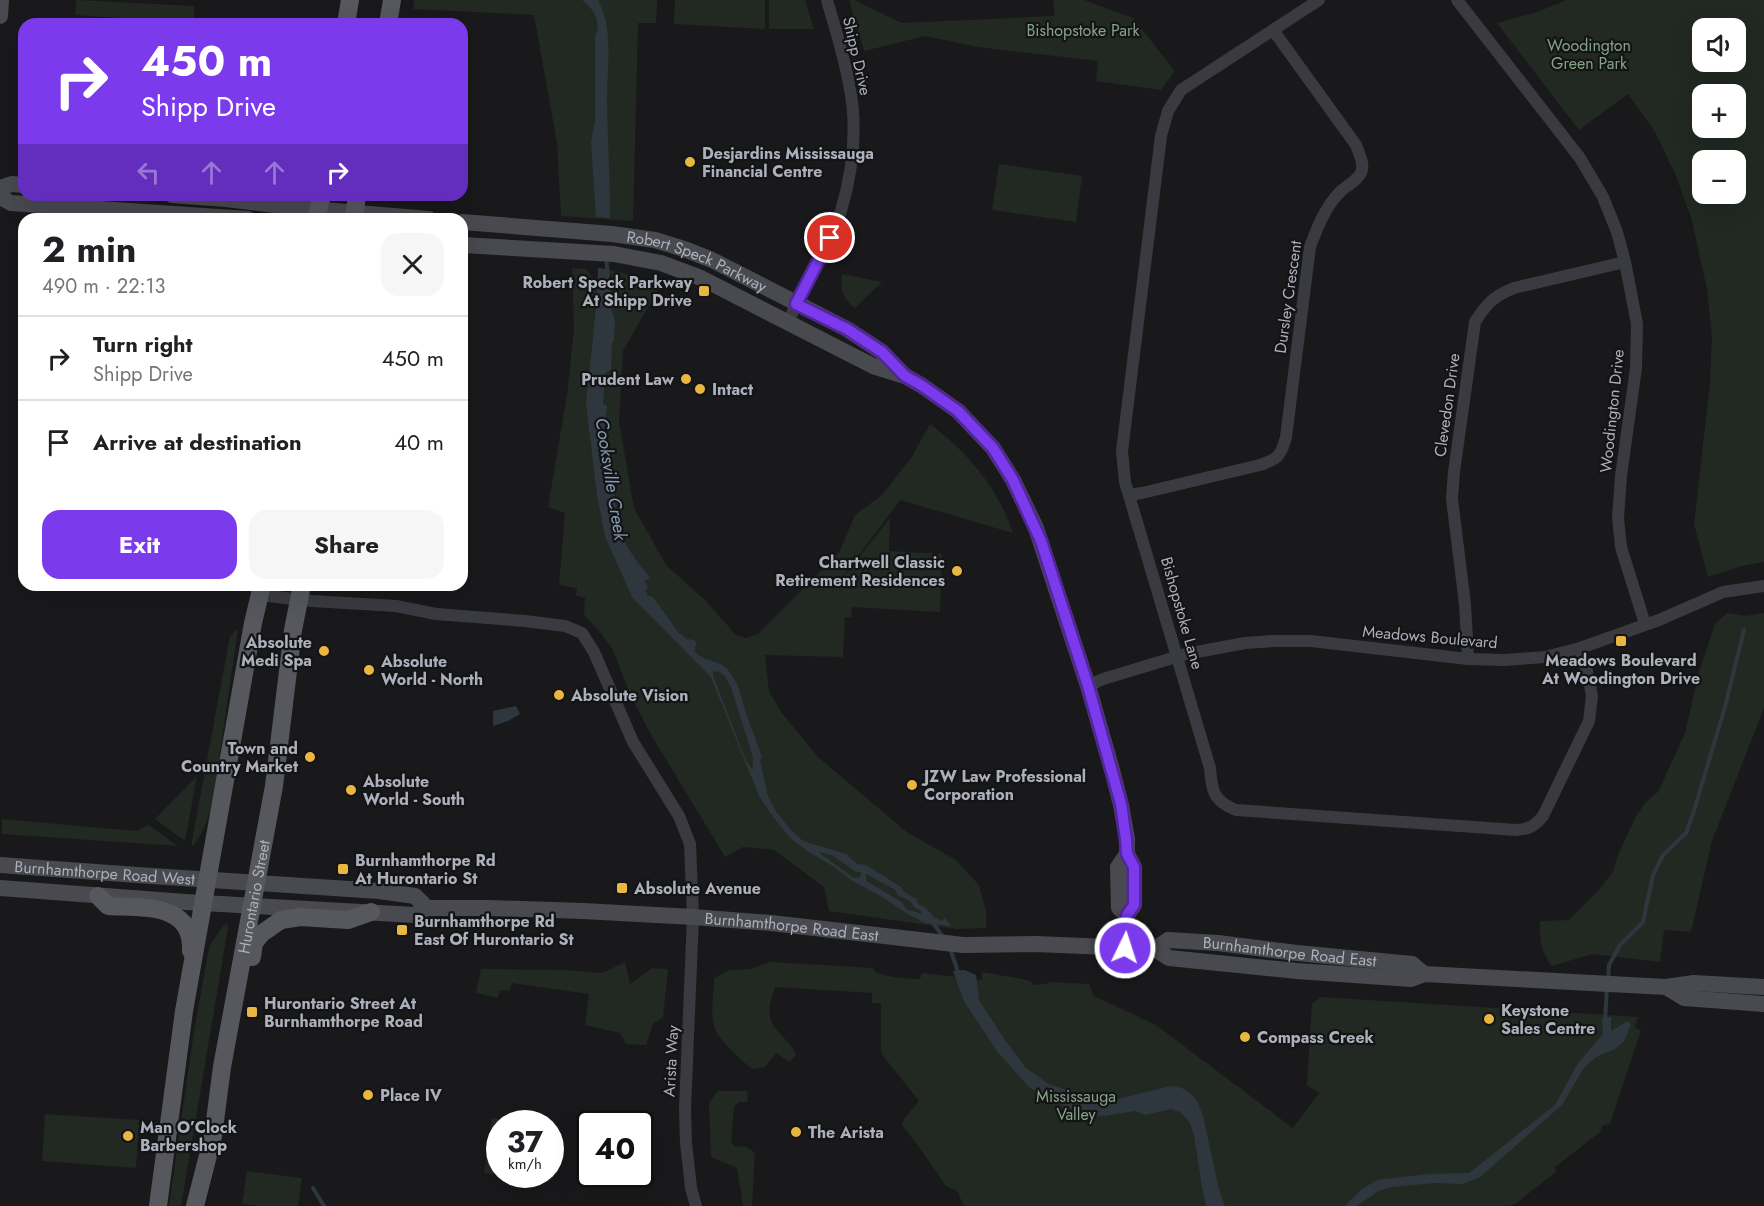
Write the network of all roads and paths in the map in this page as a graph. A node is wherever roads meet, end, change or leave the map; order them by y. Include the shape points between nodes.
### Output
1 (1, 0) edge
2 (350, 0) edge
3 (827, 0) edge
4 (1319, 0) edge
5 (1457, 0) edge
6 (0, 16) edge
7 (347, 18) edge
8 (1273, 30) junction
9 (18, 184) edge
10 (0, 188) edge
11 (0, 197) edge
12 (247, 201) edge
13 (319, 208) edge
14 (355, 209) edge
15 (159, 213) edge
16 (385, 213) edge
17 (468, 222) edge
18 (468, 245) edge
19 (1625, 262) junction
20 (796, 304) junction
21 (788, 322) junction
22 (905, 376) junction
23 (1130, 495) junction
24 (1764, 586) edge
25 (261, 591) edge
26 (280, 591) edge
27 (300, 592) edge
28 (1645, 624) junction
29 (1580, 648) junction
30 (1178, 657) junction
31 (1468, 659) junction
32 (1088, 686) junction
33 (0, 865) edge
34 (208, 880) junction
35 (256, 883) junction
36 (0, 888) edge
37 (98, 896) junction
38 (204, 903) junction
39 (252, 905) junction
40 (427, 908) junction
41 (371, 912) junction
42 (693, 917) junction
43 (1125, 948) junction
44 (1666, 987) junction
45 (1764, 987) edge
46 (1764, 1004) edge
47 (184, 1011) junction
48 (222, 1066) junction
49 (158, 1206) edge
50 (195, 1206) edge
51 (696, 1206) edge

1 - 6 main road
2 - 7 main road
3 - 20 street, Shipp Drive via 850,86 854,148 830,238
4 - 8 street, Bishopstoke Lane
5 - 19 street, Woodington Drive via 1593,178 1617,232
8 - 23 street, Bishopstoke Lane via 1181,90 1168,111 1161,136 1123,436 1125,482
8 - 23 street, Dursley Crescent via 1356,145 1362,160 1361,172 1330,204 1310,247 1283,451 1274,460 1260,465
9 - 10 main road
11 - 15 main road via 11,203
12 - 13 main road
13 - 14 main road
14 - 16 main road
17 - 20 main road, Robert Speck Parkway via 655,240 712,261
18 - 21 main road, Robert Speck Parkway via 614,254 661,263 701,278
19 - 28 street, Woodington Drive via 1637,324 1636,368 1618,518 1621,547
19 - 31 street, Clevedon Drive via 1498,294 1475,322 1452,499
20 - 21 street, Shipp Drive
20 - 22 main road, Robert Speck Parkway via 847,329 882,352
21 - 22 main road, Robert Speck Parkway via 873,366
22 - 32 main road, Robert Speck Parkway via 958,411 993,448 1013,480 1041,541
23 - 30 street, Bishopstoke Lane
24 - 28 street, Meadows Boulevard via 1724,592
25 - 34 main road
26 - 27 street
27 - 35 main road, Hurontario Street via 274,786
27 - 42 street via 436,615 565,626 582,633 633,742 680,816 690,844
28 - 29 street, Meadows Boulevard
29 - 30 street, Bishopstoke Lane via 1592,696 1589,721 1543,816 1528,829 1516,830 1236,810 1224,805 1212,791 1210,768
29 - 31 street, Meadows Boulevard via 1545,657
30 - 31 street, Meadows Boulevard via 1217,647 1311,641
30 - 32 street, Meadows Boulevard
32 - 43 main road, Robert Speck Parkway via 1121,804 1127,854 1134,867 1134,905 1127,915
33 - 34 main road, Burnhamthorpe Road West
34 - 35 main road, Burnhamthorpe Road West
34 - 38 main road
35 - 39 main road, Hurontario Street
35 - 40 main road, Burnhamthorpe Road East via 415,896
36 - 37 main road, Burnhamthorpe Road West
37 - 38 main road, Burnhamthorpe Road West
37 - 47 main road via 108,906 168,912 188,930 192,941
38 - 39 main road, Burnhamthorpe Road West
38 - 47 main road
39 - 41 main road, Burnhamthorpe Road East
39 - 48 main road, Hurontario Street
40 - 41 main road, Burnhamthorpe Road East via 415,915
40 - 42 main road, Burnhamthorpe Road East
41 - 48 main road via 348,920 290,918 261,934 254,943 233,1054
42 - 43 main road, Burnhamthorpe Road East via 963,945
42 - 51 street, Arista Way via 686,1109 687,1154
43 - 44 main road, Burnhamthorpe Road East via 1155,949 1168,940 1218,943 1412,964 1424,974
44 - 45 main road, Burnhamthorpe Road East via 1694,983
44 - 46 main road, Burnhamthorpe Road East via 1684,998
47 - 49 main road
48 - 50 main road, Hurontario Street via 213,1136

